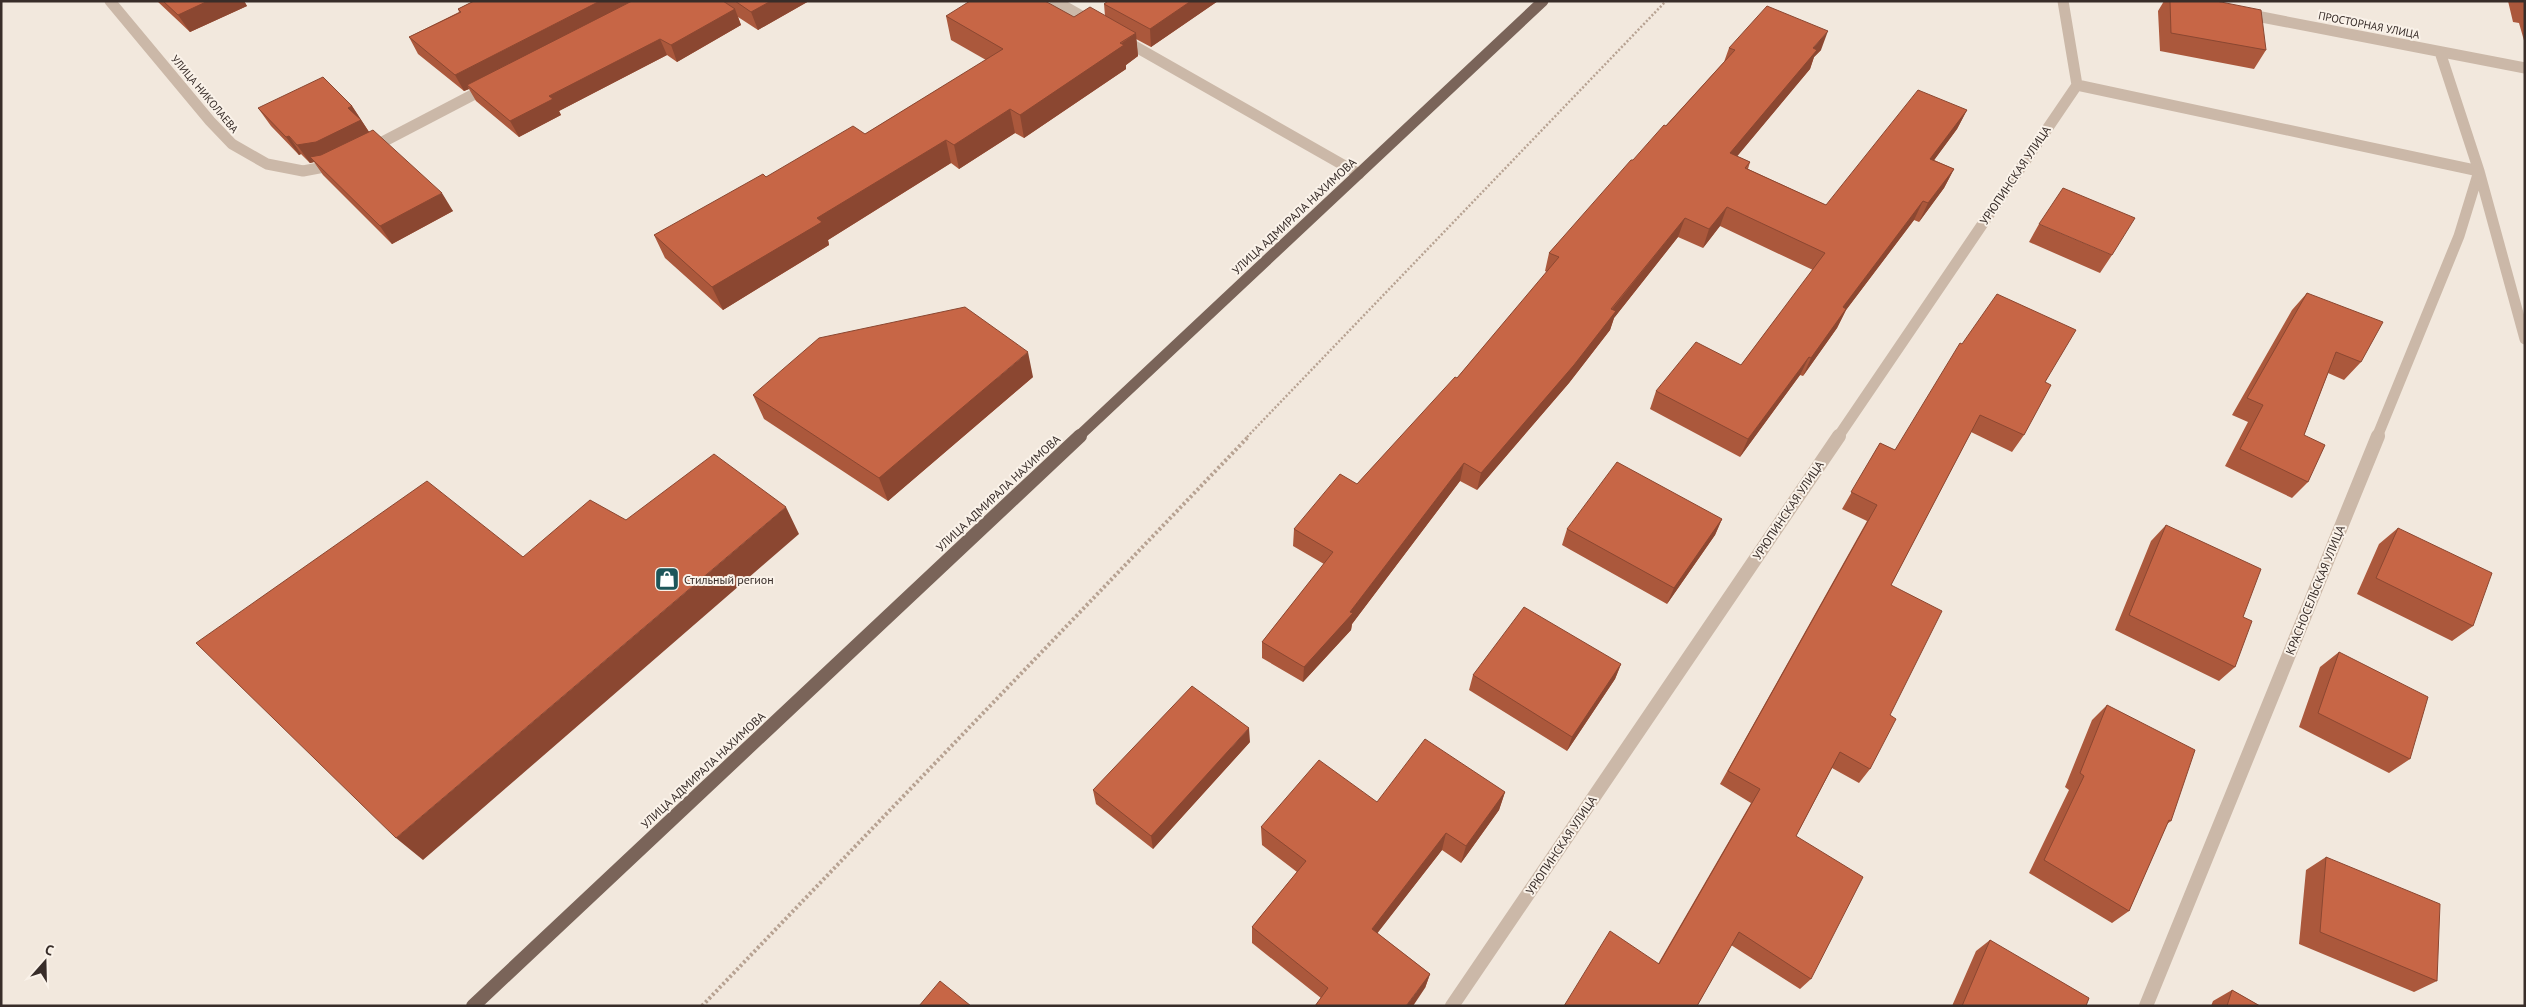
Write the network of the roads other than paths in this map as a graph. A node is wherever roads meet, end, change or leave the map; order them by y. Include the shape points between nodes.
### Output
1 (126, 1) edge
2 (1055, 1) edge
3 (1543, 1) edge
4 (2063, 1) edge
5 (113, 3) edge
6 (2237, 12) edge
7 (1099, 26) edge
8 (1116, 36) edge
9 (2440, 52) junction
10 (2525, 68) edge
11 (496, 83) edge
12 (2076, 85) junction
13 (363, 152) edge
14 (346, 160) edge
15 (2479, 171) junction
16 (1359, 174) junction
17 (2525, 340) edge
18 (473, 1006) edge
19 (1452, 1006) edge
20 (2146, 1006) edge

1 - 5 street
2 - 7 street
3 - 16 main road, УЛИЦА АДМИРАЛА НАХИМОВА
4 - 12 street
5 - 14 street, УЛИЦА НИКОЛАЕВА via 232,144 267,164 303,171 330,167
6 - 9 street, ПРОСТОРНАЯ УЛИЦА
8 - 16 street
9 - 10 street, ПРОСТОРНАЯ УЛИЦА
9 - 15 street
11 - 13 street
12 - 15 street
12 - 19 street, УРЮПИНСКАЯ УЛИЦА
15 - 17 street
15 - 20 street, КРАСНОСЕЛЬСКАЯ УЛИЦА via 2455,246
16 - 18 main road, УЛИЦА АДМИРАЛА НАХИМОВА

